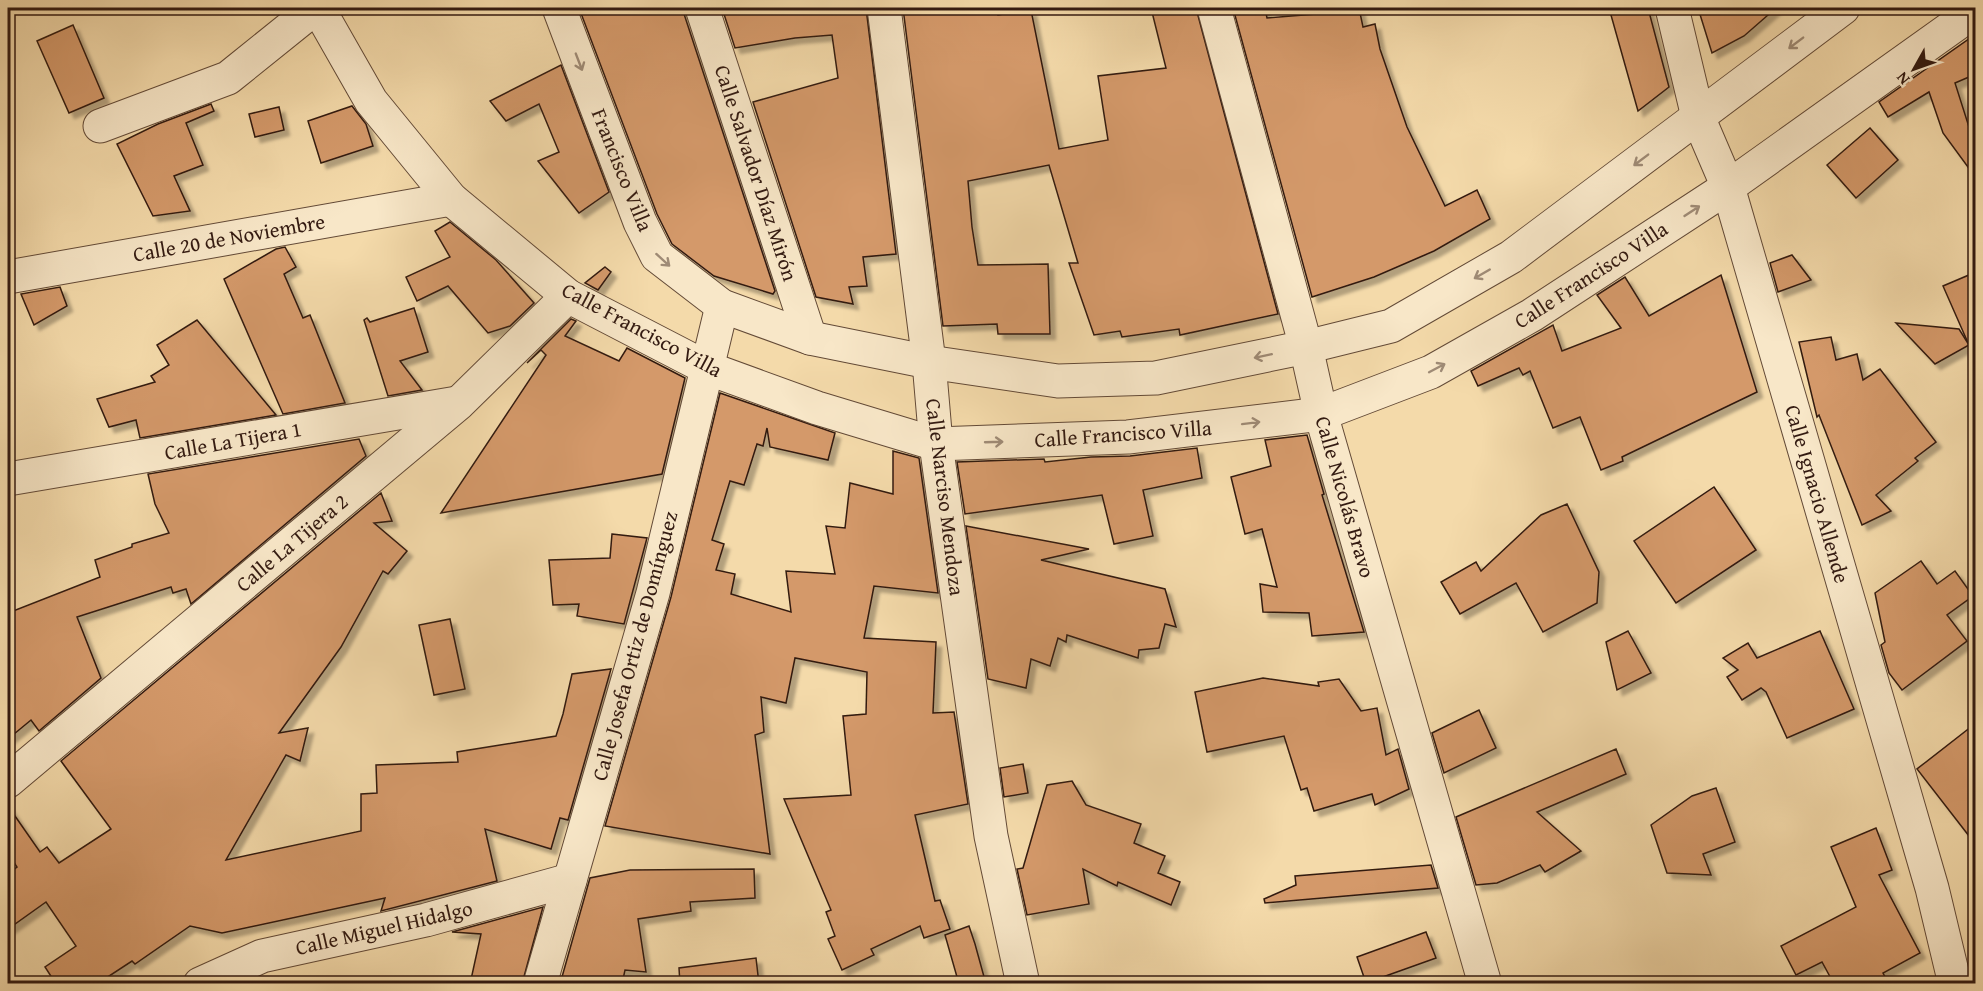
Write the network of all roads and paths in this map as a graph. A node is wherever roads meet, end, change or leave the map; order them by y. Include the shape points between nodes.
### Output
1 (317, 8) edge
2 (558, 8) edge
3 (702, 8) edge
4 (884, 8) edge
5 (1214, 8) edge
6 (1672, 8) edge
7 (1843, 8) edge
8 (1976, 10) edge
9 (1698, 117) junction
10 (100, 126) dead end
11 (1728, 188) junction
12 (451, 199) junction
13 (8, 277) edge
14 (568, 296) junction
15 (722, 306) junction
16 (810, 338) junction
17 (1306, 347) junction
18 (929, 362) junction
19 (707, 368) junction
20 (459, 403) junction
21 (1321, 414) junction
22 (936, 444) junction
23 (8, 479) edge
24 (8, 780) edge
25 (570, 880) junction
26 (200, 984) edge
27 (540, 984) edge
28 (1023, 984) edge
29 (1485, 984) edge
30 (1955, 984) edge

1 - 10 street via 228,78
1 - 12 street, Calle Francisco Villa via 371,101
2 -> 15 street, Francisco Villa via 640,222 657,256
3 - 16 street, Calle Salvador Díaz Mirón
4 - 18 street, Calle Narciso Mendoza
5 - 17 street, Calle Nicolás Bravo
6 - 9 street, Calle Ignacio Allende
7 -> 9 street
8 - 11 street, Calle Francisco Villa
9 - 11 street, Calle Ignacio Allende
9 -> 17 street via 1511,257 1391,326
21 -> 11 street, Calle Francisco Villa via 1431,372 1532,315
11 - 30 street, Calle Ignacio Allende via 1932,888
12 - 13 street, Calle 20 de Noviembre
12 - 14 street, Calle Francisco Villa
14 - 19 street, Calle Francisco Villa
14 - 20 street, Calle La Tijera 2
15 - 16 street
15 - 19 street, Calle Josefa Ortiz de Domínguez
16 - 18 street
17 -> 18 street via 1156,378 1058,381
17 - 21 street, Calle Nicolás Bravo
18 - 22 street, Calle Narciso Mendoza
19 - 22 street, Calle Francisco Villa via 817,408
19 - 25 street, Calle Josefa Ortiz de Domínguez via 653,593
20 - 23 street, Calle La Tijera 1
20 - 24 street, Calle La Tijera 2
22 -> 21 street, Calle Francisco Villa via 1128,437
21 - 29 street, Calle Nicolás Bravo
22 - 28 street, Calle Narciso Mendoza via 991,836
25 - 26 street, Calle Miguel Hidalgo via 426,920 262,956
25 - 27 street, Calle Josefa Ortiz de Domínguez

